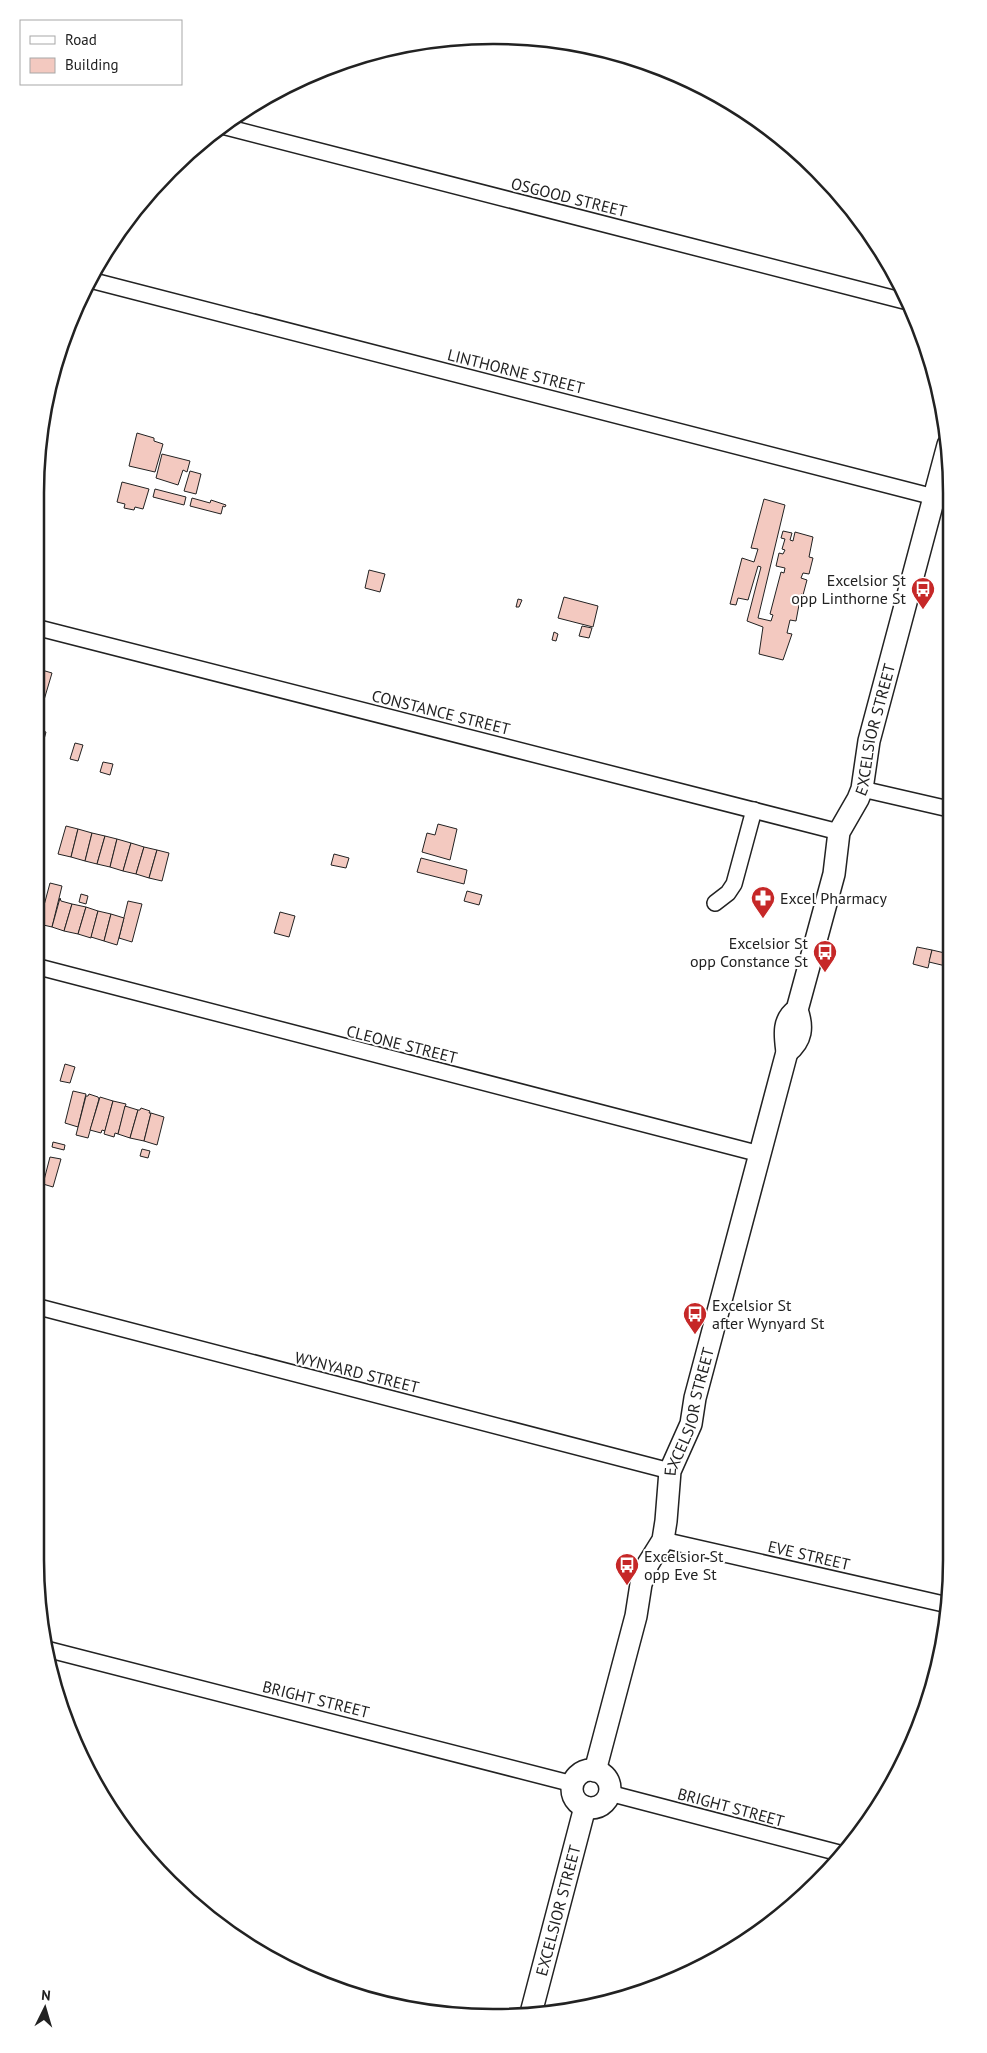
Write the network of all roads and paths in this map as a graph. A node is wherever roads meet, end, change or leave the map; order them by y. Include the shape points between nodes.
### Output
1 (232, 129) edge
2 (97, 282) edge
3 (899, 300) edge
4 (942, 467) edge
5 (934, 497) junction
6 (44, 628) edge
7 (862, 789) junction
8 (943, 809) edge
9 (754, 810) junction
10 (839, 832) junction
11 (715, 903) dead end
12 (44, 968) edge
13 (760, 1154) junction
14 (44, 1308) edge
15 (670, 1471) junction
16 (663, 1540) junction
17 (941, 1603) edge
18 (53, 1651) edge
19 (595, 1771) junction
20 (573, 1784) junction
21 (610, 1793) junction
22 (585, 1807) junction
23 (835, 1852) edge
24 (533, 2007) edge

1 - 3 street, OSGOOD STREET
2 - 5 street, LINTHORNE STREET
4 - 5 street, EXCELSIOR STREET
5 - 7 street, EXCELSIOR STREET via 869,741
6 - 9 street, CONSTANCE STREET
7 - 8 street
7 - 10 street, EXCELSIOR STREET
9 - 10 street, CONSTANCE STREET
9 - 11 street via 734,884
10 - 13 street, EXCELSIOR STREET via 834,874 797,1010 788,1019 785,1030 787,1052
12 - 13 street, CLEONE STREET
13 - 15 street, EXCELSIOR STREET via 695,1398 691,1424
14 - 15 street, WYNYARD STREET
15 - 16 street, EXCELSIOR STREET
16 - 17 street, EVE STREET
16 - 19 street, EXCELSIOR STREET via 648,1564 641,1584 636,1616
18 - 20 street, BRIGHT STREET
19 - 20 street via 581,1773
19 - 21 street via 607,1779
20 - 22 street via 574,1798
21 - 22 street via 600,1806
21 - 23 street, BRIGHT STREET
22 - 24 street, EXCELSIOR STREET

